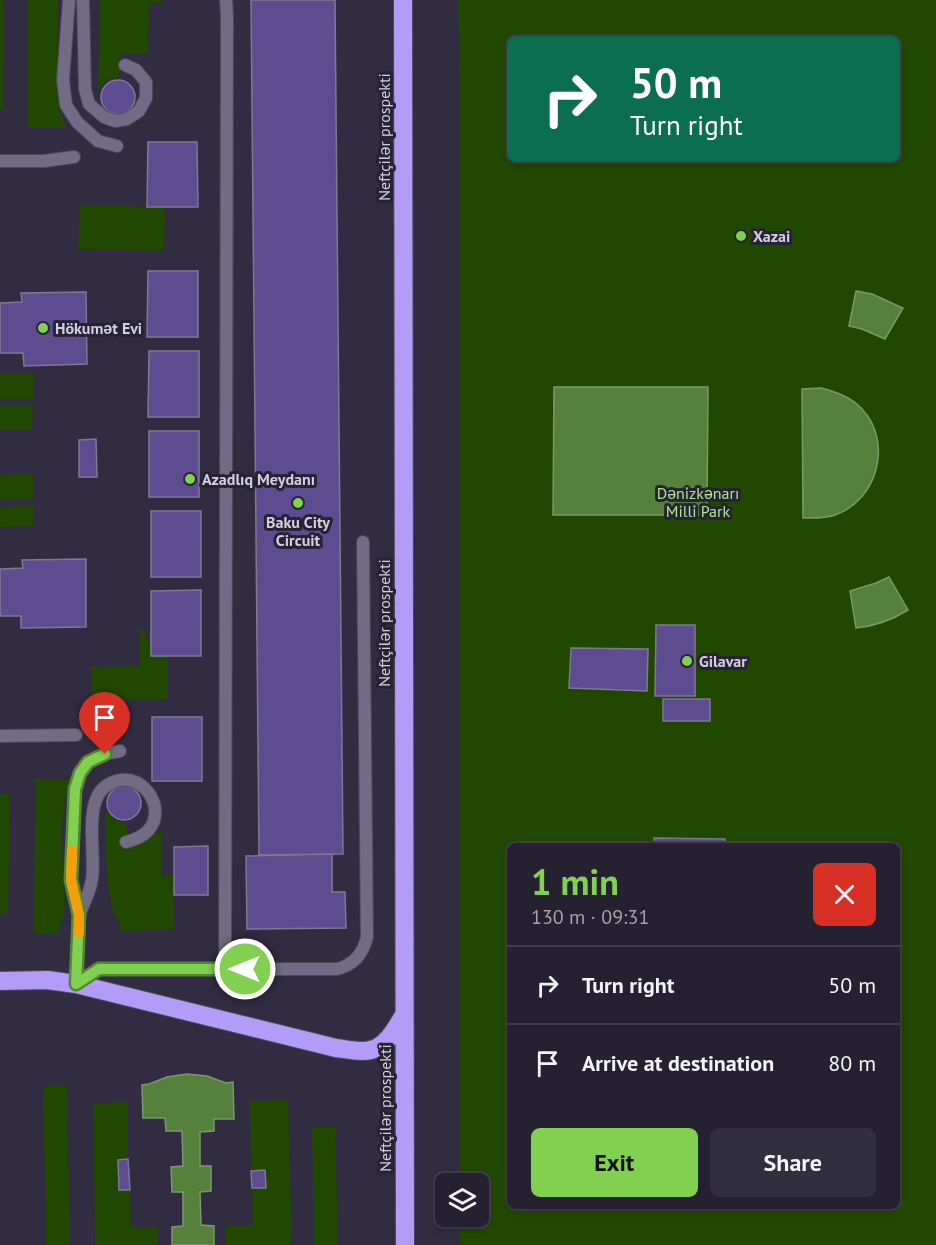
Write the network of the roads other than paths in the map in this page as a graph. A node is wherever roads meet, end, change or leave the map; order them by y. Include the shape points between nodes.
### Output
1 (69, 0) edge
2 (82, 0) edge
3 (226, 0) edge
4 (403, 0) edge
5 (124, 65) dead end
6 (117, 146) dead end
7 (74, 157) dead end
8 (0, 161) edge
9 (363, 542) dead end
10 (75, 735) dead end
11 (0, 736) edge
12 (120, 751) dead end
13 (126, 842) dead end
14 (79, 915) junction
15 (225, 969) junction
16 (0, 981) edge
17 (76, 984) junction
18 (404, 1013) junction
19 (407, 1242) edge

1 - 6 lane via 63,80 66,105 77,122 98,141
2 - 5 lane via 89,104 104,117 116,121 139,111 146,98 146,82 136,70
3 - 15 lane
4 - 18 highway, Neftçilər prospekti
7 - 8 lane
9 - 15 lane via 365,945 356,960 337,969
10 - 11 lane
12 - 14 lane via 88,762 75,789 71,880
13 - 14 lane via 146,833 155,810 147,789 126,780 104,787 97,796 93,812 92,879
14 - 17 lane
15 - 17 lane via 99,969
16 - 17 highway
17 - 18 highway via 357,1050 371,1050 384,1043
18 - 19 highway, Neftçilər prospekti

